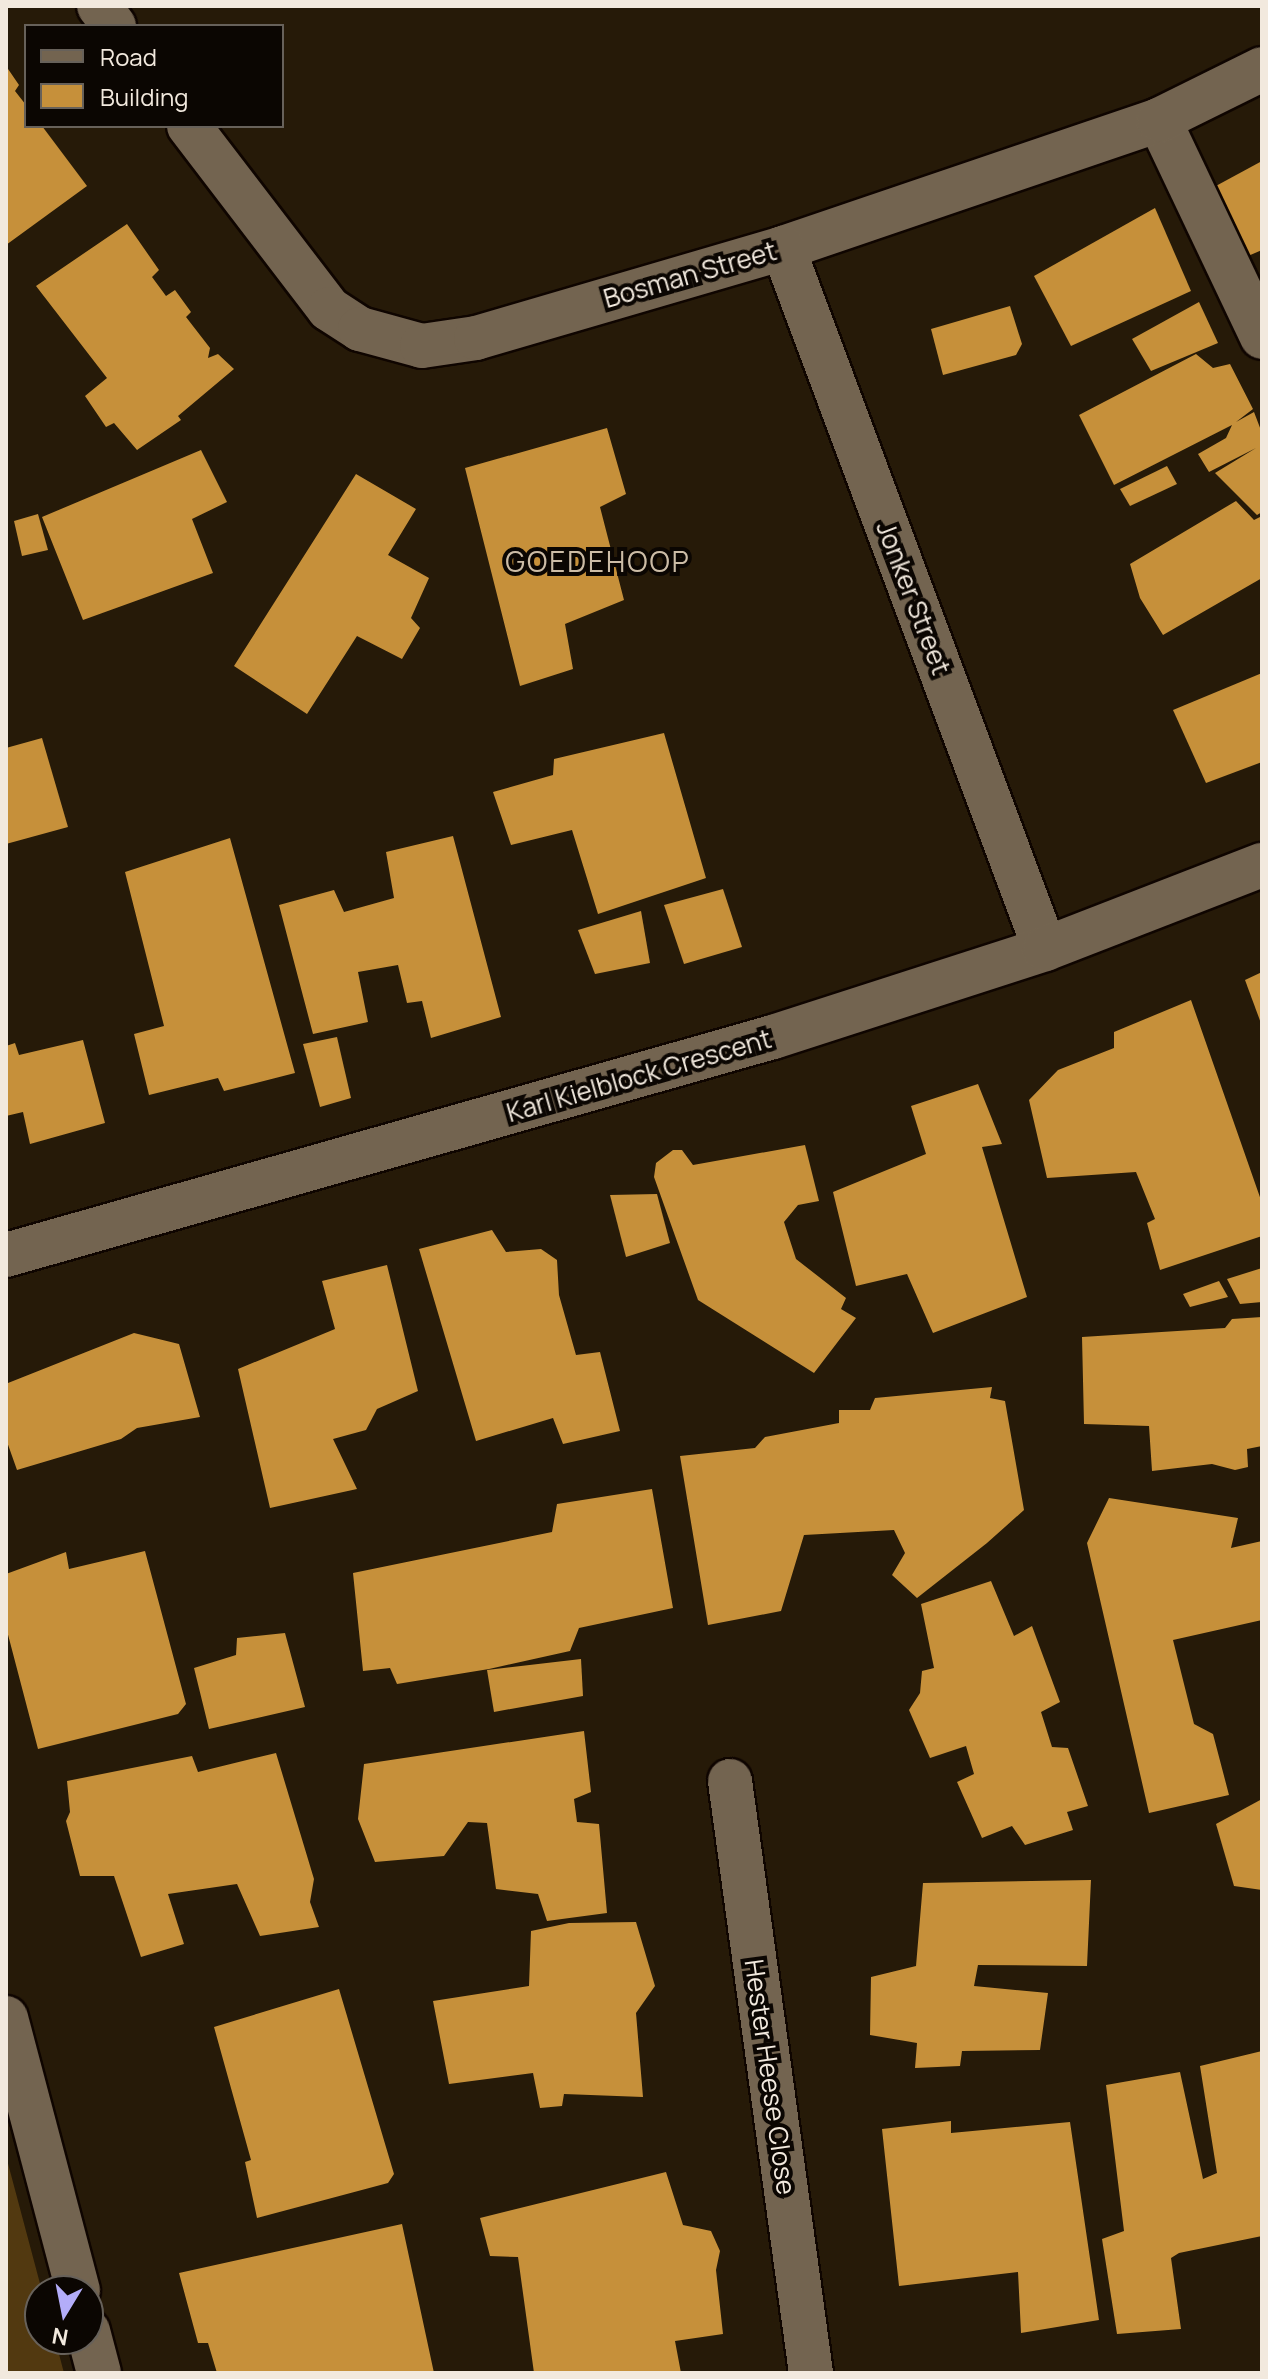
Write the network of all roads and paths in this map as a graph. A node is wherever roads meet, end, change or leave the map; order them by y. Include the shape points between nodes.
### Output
1 (99, 6) edge
2 (112, 24) edge
3 (1262, 69) edge
4 (1159, 120) junction
5 (191, 128) edge
6 (783, 248) junction
7 (1262, 337) edge
8 (1262, 865) edge
9 (1045, 949) junction
10 (6, 1255) edge
11 (730, 1781) dead end
12 (6, 2018) edge
13 (74, 2275) edge
14 (811, 2373) edge

1 - 2 street
3 - 4 street, Bosman Street
4 - 6 street, Bosman Street
4 - 7 street
5 - 6 street, Bosman Street via 329,309 394,342 422,346 476,338
6 - 9 street, Jonker Street
8 - 9 street, Karl Kielblock Crescent
9 - 10 street, Karl Kielblock Crescent via 773,1037
11 - 14 street, Hester Heese Close
12 - 13 street

